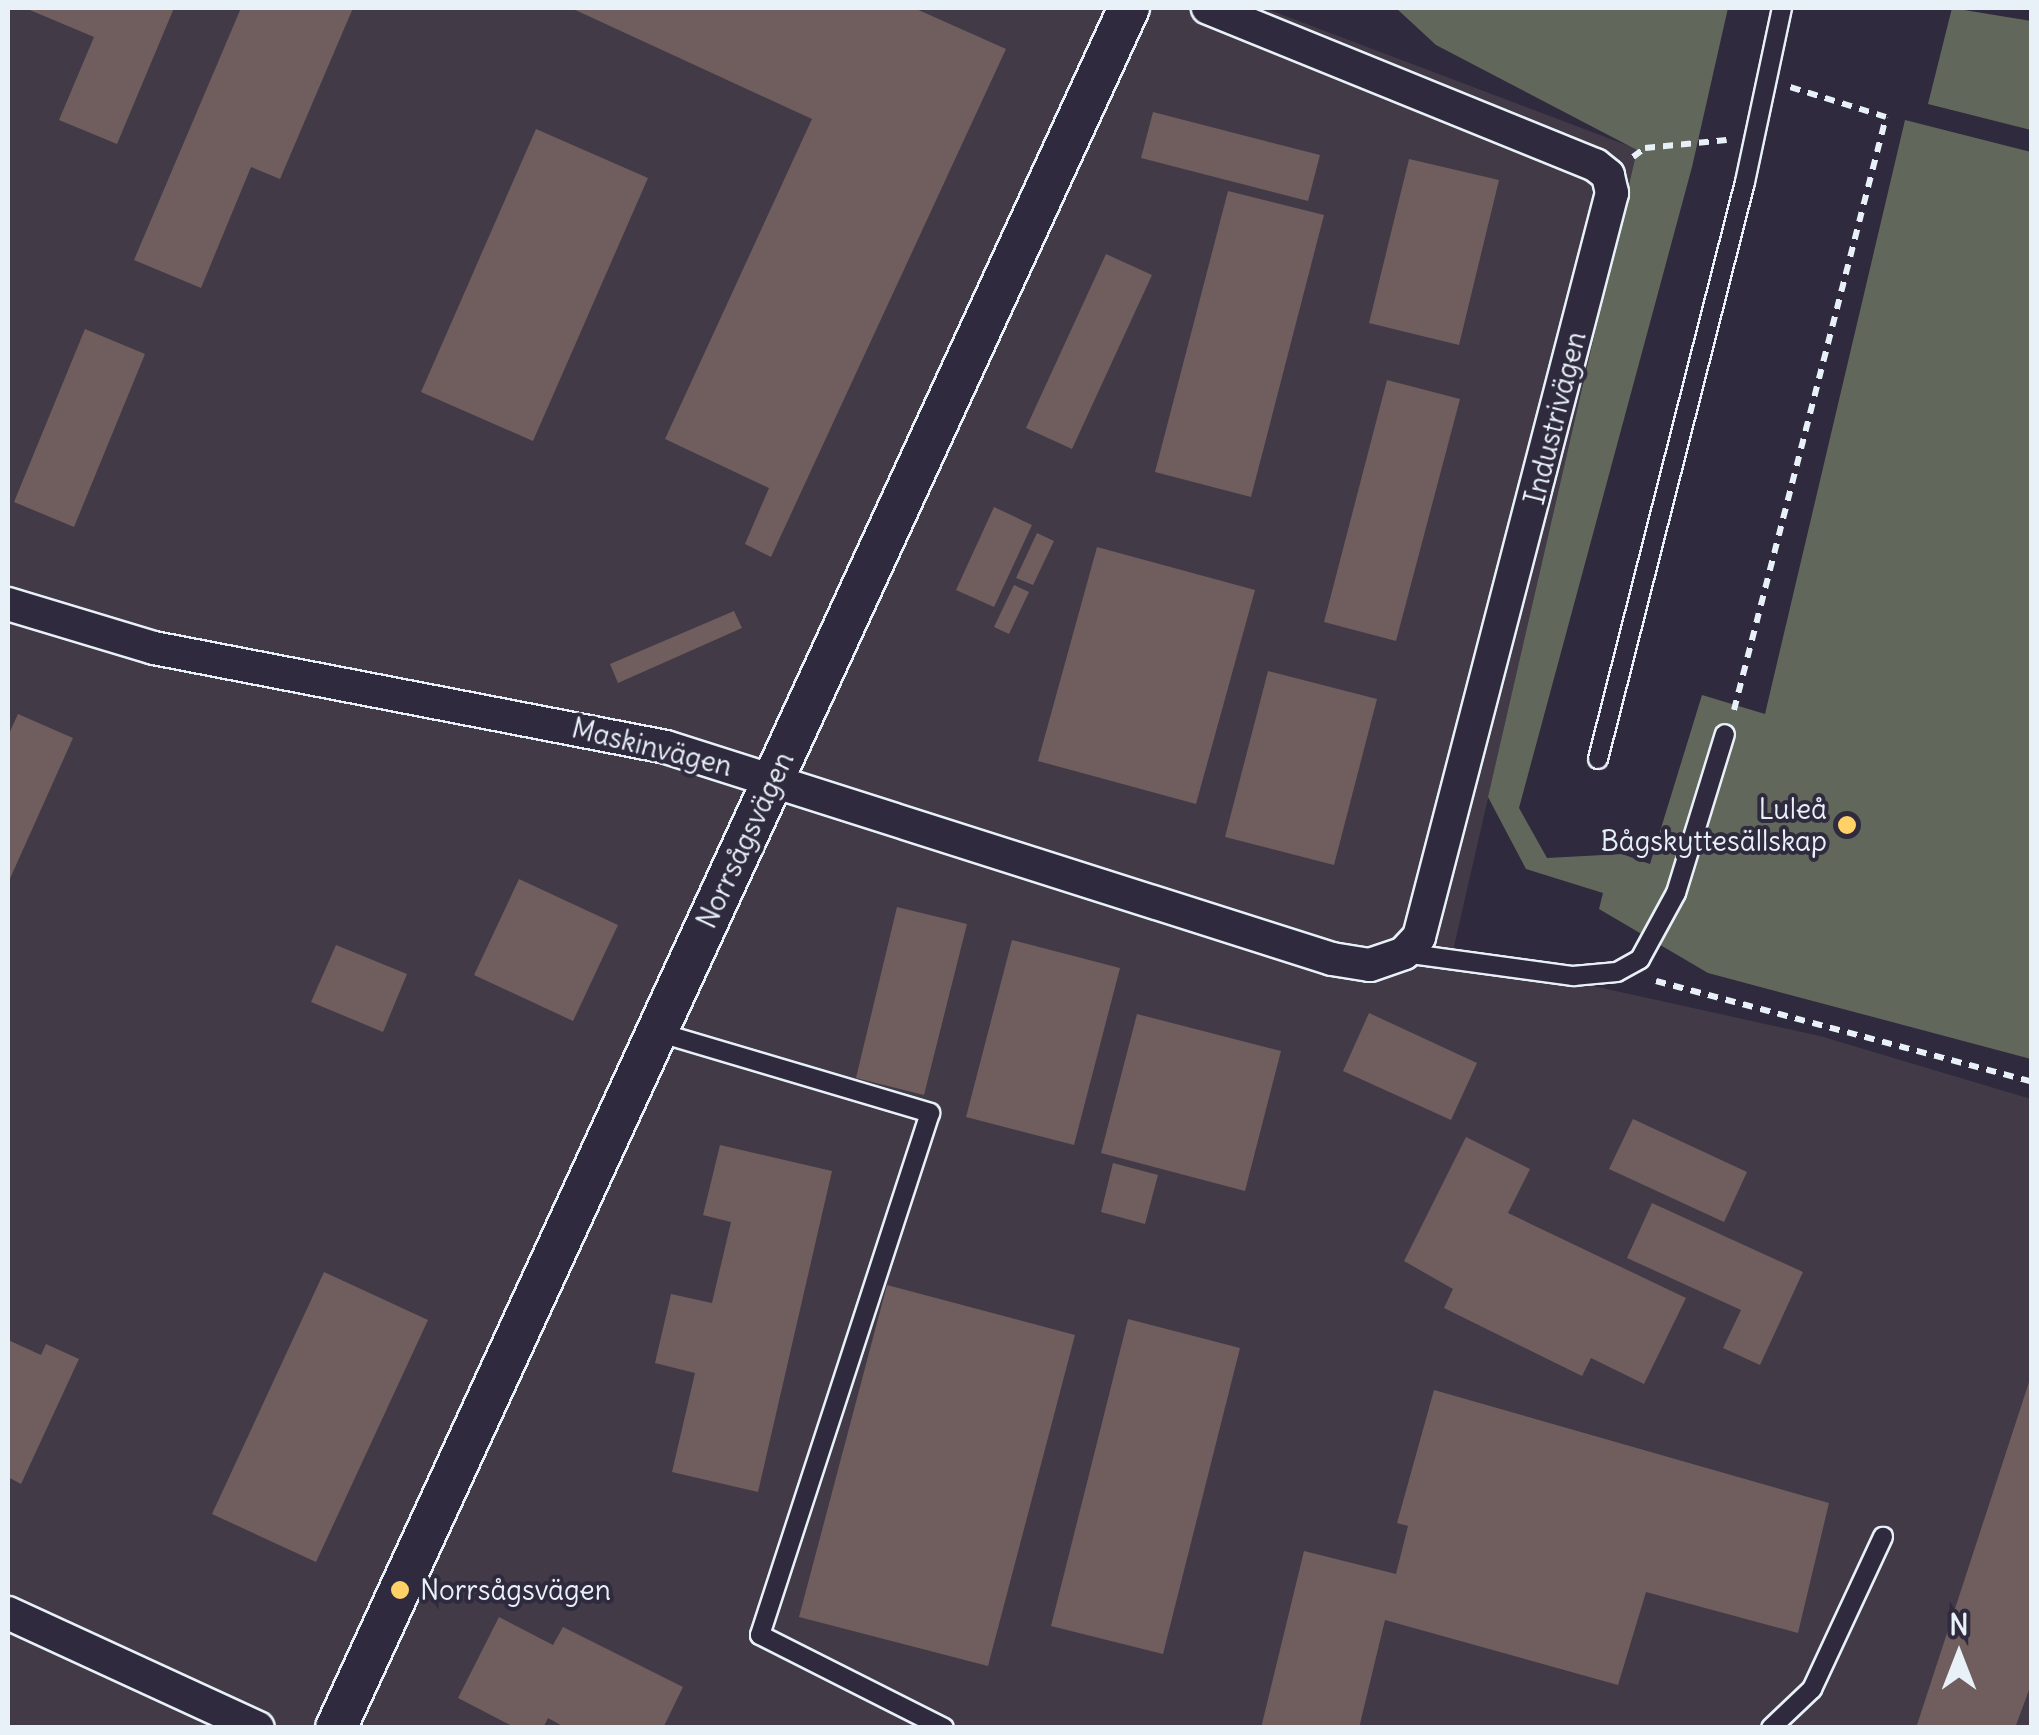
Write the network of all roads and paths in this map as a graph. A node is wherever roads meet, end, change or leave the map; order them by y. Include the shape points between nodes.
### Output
1 (1128, 8) edge
2 (1208, 8) edge
3 (1782, 8) edge
4 (1767, 80) junction
5 (1756, 136) junction
6 (1608, 175) junction
7 (8, 604) edge
8 (1725, 734) joint
9 (1598, 759) dead end
10 (772, 780) junction
11 (1404, 953) junction
12 (1618, 972) junction
13 (656, 1032) junction
14 (2032, 1082) edge
15 (1883, 1537) dead end
16 (8, 1613) edge
17 (258, 1728) edge
18 (336, 1728) edge
19 (944, 1728) edge
20 (1771, 1728) edge

1 - 10 street, Norrsågsvägen
2 - 6 street
3 - 4 lane
4 - 5 lane
4 - 8 path via 1886,117
5 - 6 path via 1645,148
5 - 9 lane
6 - 11 street, Industrivägen via 1612,193 1538,486 1419,937
7 - 10 street, Maskinvägen via 154,648 666,746
8 - 12 lane via 1664,921 1640,958
10 - 11 street, Maskinvägen via 1284,943 1370,965
10 - 13 street, Norrsågsvägen
11 - 12 lane via 1572,976
12 - 14 path
13 - 18 street, Norrsågsvägen
13 - 19 lane via 930,1113 760,1635
15 - 20 lane via 1812,1689
16 - 17 street

